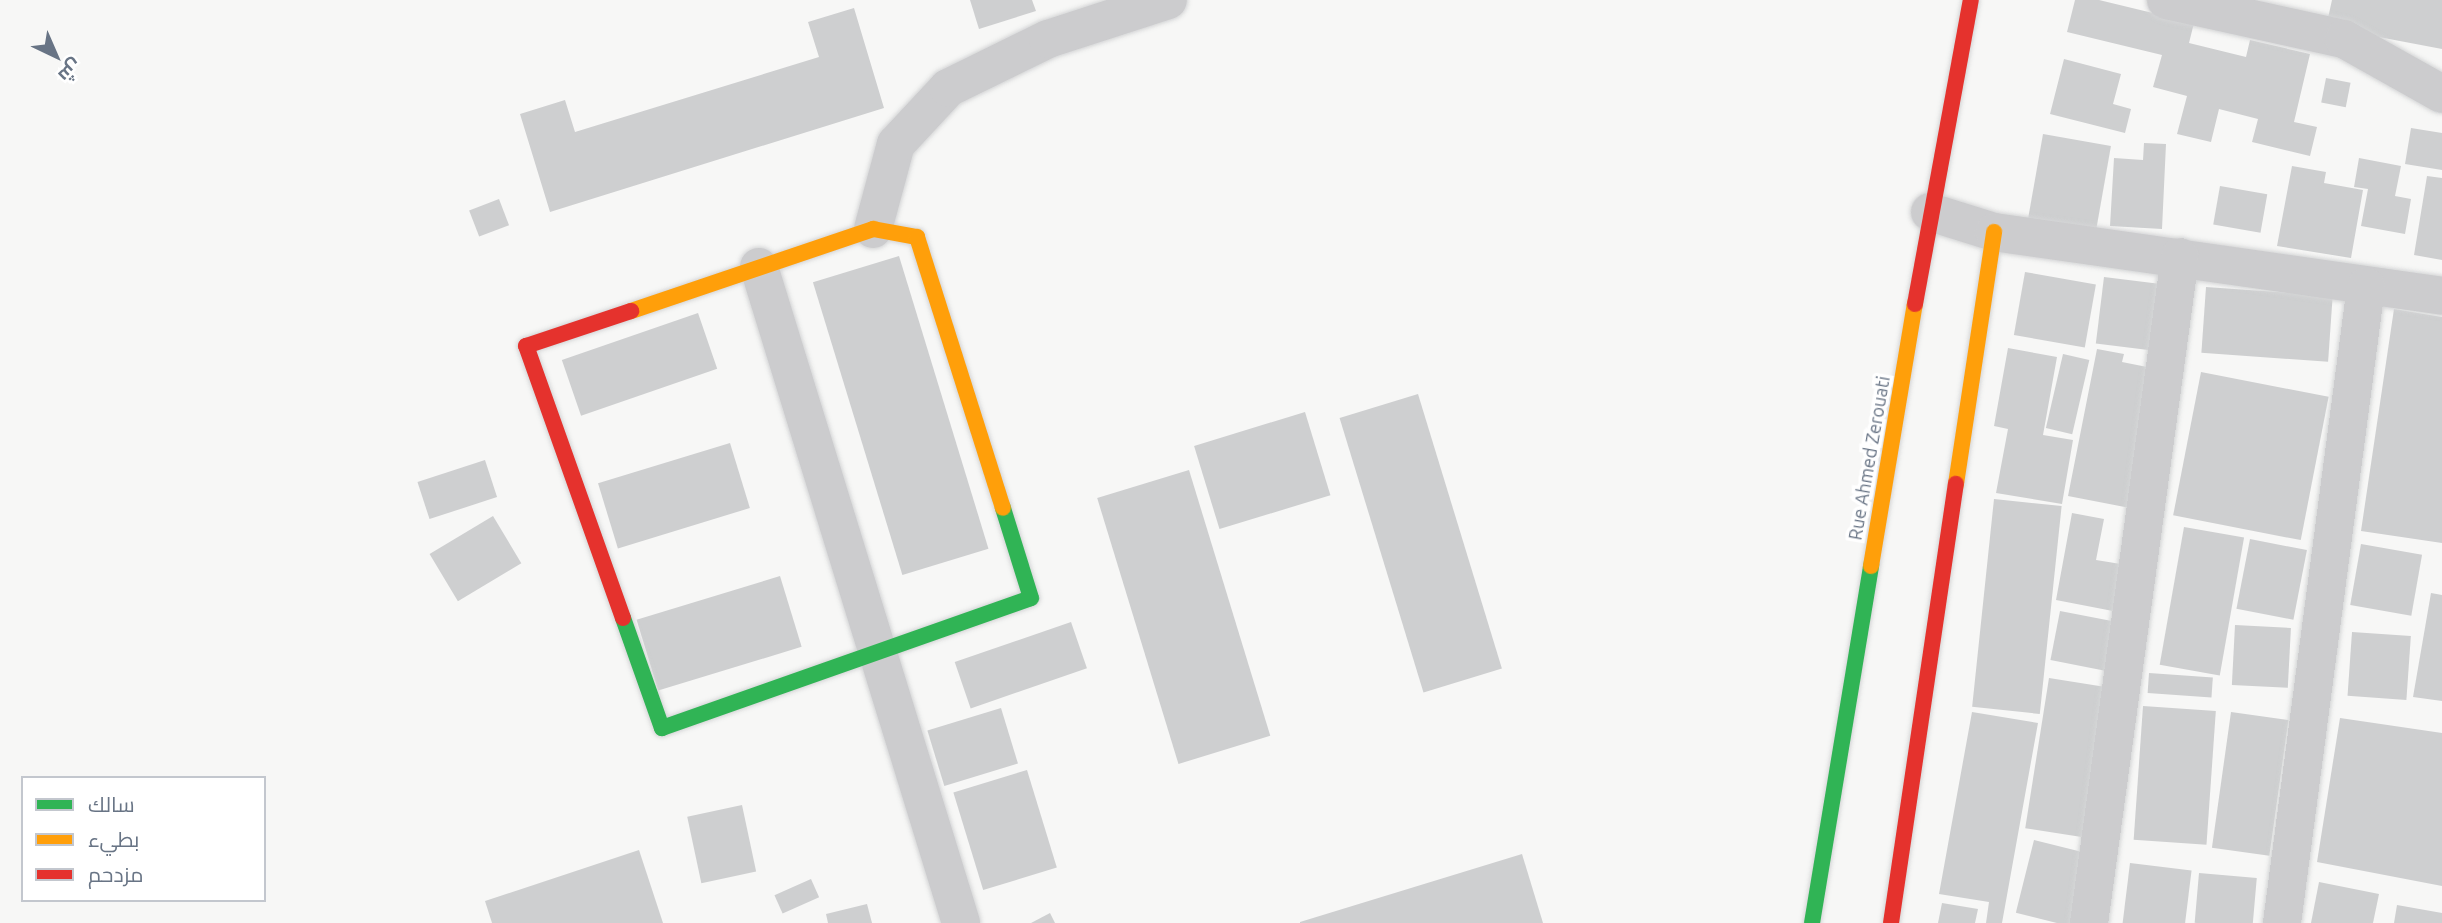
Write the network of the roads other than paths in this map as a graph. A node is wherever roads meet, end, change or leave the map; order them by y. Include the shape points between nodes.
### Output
1 (1168, 0) edge
2 (1971, 0) edge
3 (2166, 0) edge
4 (2442, 94) edge
5 (1930, 212) junction
6 (873, 229) junction
7 (1994, 232) junction
8 (2180, 257) junction
9 (758, 267) junction
10 (2366, 287) junction
11 (2442, 296) edge
12 (876, 652) junction
13 (961, 923) edge
14 (1812, 923) edge
15 (1891, 923) edge
16 (2089, 923) edge
17 (2283, 923) edge

1 - 6 street via 1048,39 948,88 896,144
2 - 5 street, Rue Ahmed Zerouati
3 - 4 street via 2344,38
5 - 7 street
5 - 14 street, Rue Ahmed Zerouati
6 - 9 street
6 - 12 street via 916,237 1031,597
7 - 8 street
7 - 15 street
8 - 10 street
8 - 16 street
9 - 12 street
9 - 12 street via 526,346 662,728
10 - 11 street
10 - 17 street
12 - 13 street

